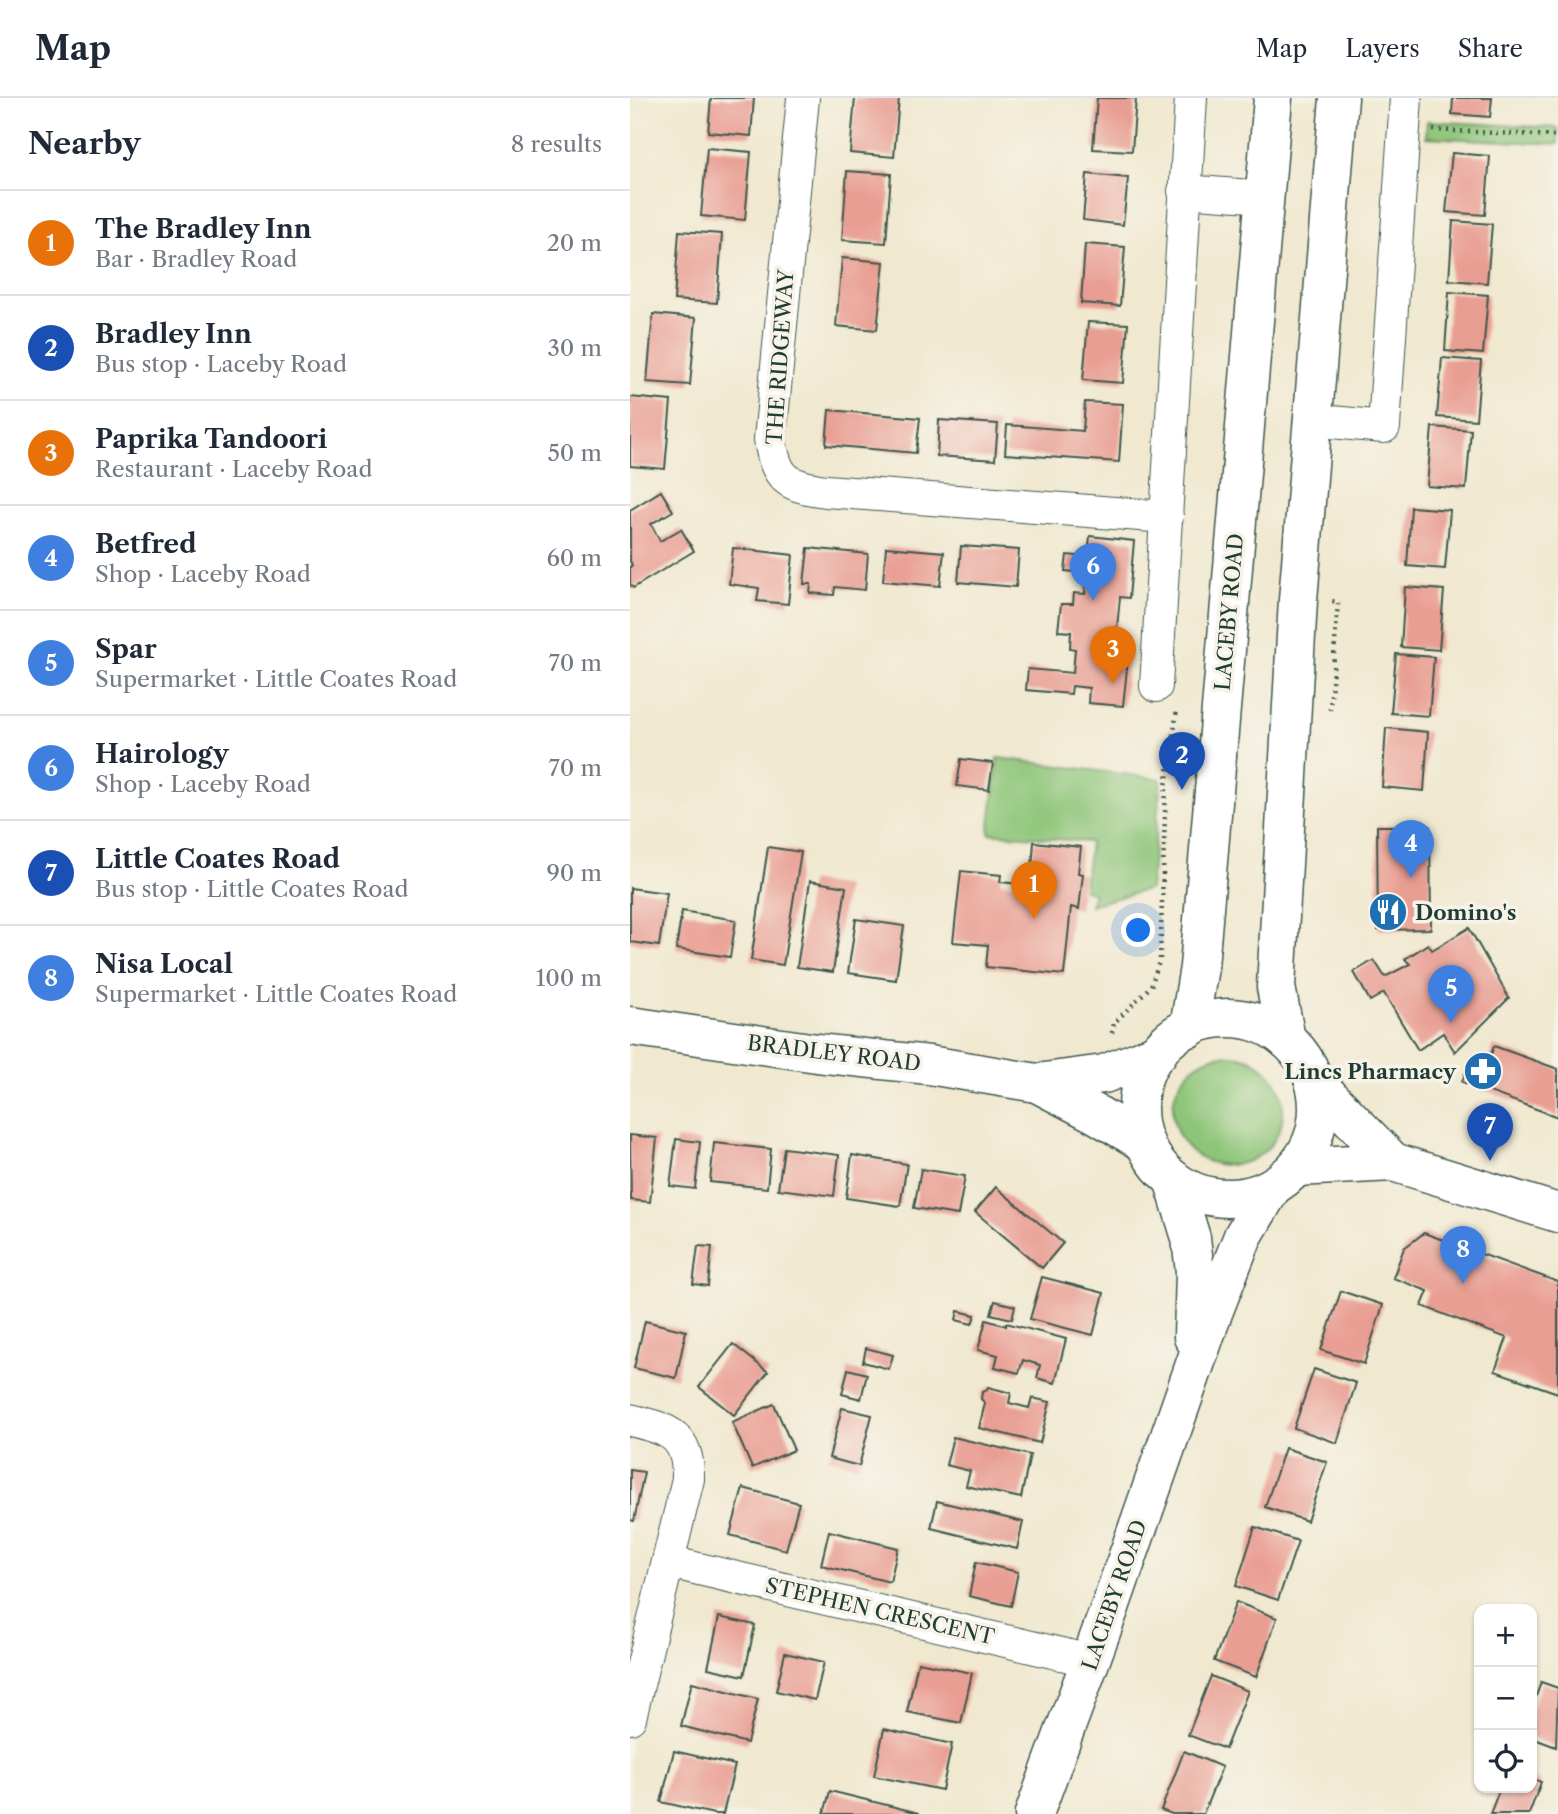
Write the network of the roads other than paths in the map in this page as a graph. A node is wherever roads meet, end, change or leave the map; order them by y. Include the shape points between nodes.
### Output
1 (803, 98) edge
2 (1191, 98) edge
3 (1273, 98) edge
4 (1339, 98) edge
5 (1405, 113) edge
6 (1184, 191) junction
7 (1265, 197) junction
8 (1311, 420) junction
9 (1167, 517) junction
10 (1156, 686) dead end
11 (630, 1026) edge
12 (1189, 1028) junction
13 (1286, 1039) junction
14 (1158, 1053) junction
15 (1314, 1081) junction
16 (1037, 1083) junction
17 (1146, 1143) junction
18 (1393, 1162) junction
19 (1284, 1177) junction
20 (1173, 1179) junction
21 (1558, 1213) edge
22 (1191, 1374) junction
23 (630, 1420) edge
24 (669, 1562) junction
25 (1091, 1661) junction
26 (630, 1718) edge
27 (1034, 1814) edge

1 - 9 street, THE RIDGEWAY via 770,439 781,476 801,488 826,491
2 - 6 street
3 - 7 main road, LACEBY ROAD
4 - 8 main road
5 - 8 street via 1384,427
6 - 7 street
6 - 9 street
7 - 12 main road, LACEBY ROAD via 1199,967
8 - 13 main road via 1276,987
9 - 10 street
11 - 16 main road, BRADLEY ROAD
12 - 13 main road via 1237,1019 1271,1029
12 - 14 main road
13 - 15 main road via 1303,1058
14 - 16 main road, BRADLEY ROAD via 1104,1074
14 - 17 main road via 1139,1098 1139,1121
15 - 18 main road
15 - 19 main road via 1318,1117 1307,1152
16 - 17 main road, BRADLEY ROAD
17 - 20 main road via 1161,1169
18 - 19 main road
18 - 21 main road
19 - 20 main road via 1252,1195 1231,1198 1211,1197
19 - 22 main road, LACEBY ROAD via 1243,1236
20 - 22 main road, LACEBY ROAD via 1191,1238 1195,1272
22 - 25 main road, LACEBY ROAD
23 - 24 street via 678,1439 688,1458 688,1479
24 - 25 street, STEPHEN CRESCENT
24 - 26 street
25 - 27 main road, LACEBY ROAD

